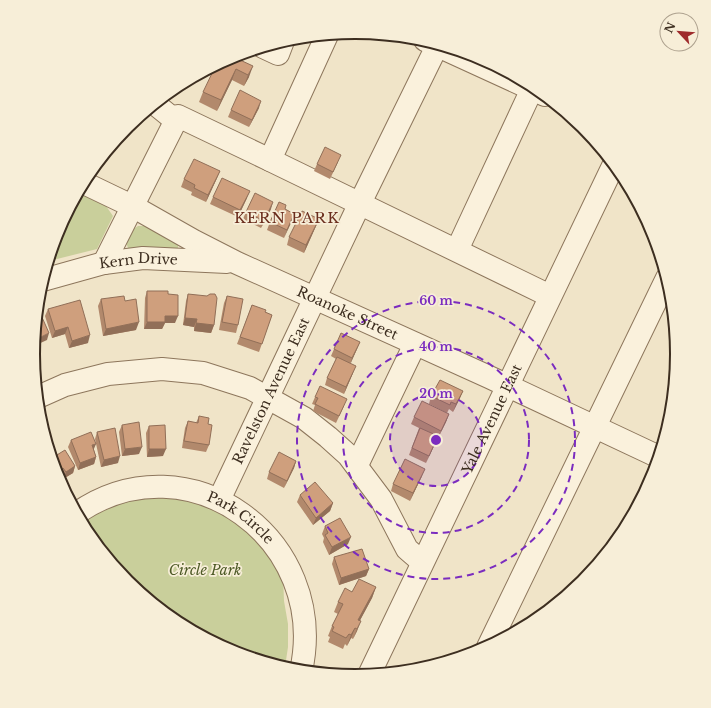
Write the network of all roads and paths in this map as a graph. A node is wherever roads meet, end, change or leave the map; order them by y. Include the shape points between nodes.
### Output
1 (324, 41) edge
2 (280, 48) edge
3 (431, 48) edge
4 (271, 51) edge
5 (479, 64) edge
6 (502, 75) edge
7 (537, 96) edge
8 (160, 107) edge
9 (177, 118) junction
10 (270, 160) junction
11 (611, 170) edge
12 (90, 186) edge
13 (360, 203) junction
14 (134, 206) junction
15 (457, 250) junction
16 (236, 262) junction
17 (104, 263) junction
18 (50, 278) edge
19 (663, 287) edge
20 (550, 296) junction
21 (316, 298) junction
22 (415, 344) junction
23 (508, 386) junction
24 (43, 395) edge
25 (268, 399) junction
26 (593, 427) junction
27 (654, 455) edge
28 (357, 465) junction
29 (219, 500) junction
30 (83, 510) edge
31 (422, 562) junction
32 (492, 638) edge
33 (303, 664) edge
34 (372, 668) edge

1 - 10 street
2 - 4 street via 278,54
3 - 13 street, Ravelston Avenue East
5 - 6 street
7 - 15 street
8 - 9 street
9 - 10 street
9 - 14 street
10 - 13 street
11 - 20 street, Yale Avenue East
12 - 14 street, Roanoke Street
13 - 15 street
13 - 21 street, Ravelston Avenue East
14 - 16 street, Roanoke Street
14 - 17 street
15 - 20 street
16 - 17 street, Kern Drive via 143,258
16 - 21 street, Roanoke Street
17 - 18 street, Kern Drive
19 - 26 street
20 - 23 street, Yale Avenue East
21 - 22 street, Roanoke Street
21 - 25 street, Ravelston Avenue East
22 - 23 street, Roanoke Street
22 - 28 street
23 - 26 street, Roanoke Street
23 - 31 street, Yale Avenue East
24 - 25 street via 65,385 108,374 162,369 203,373 240,384
25 - 28 street via 304,418
25 - 29 street, Ravelston Avenue East
26 - 27 street, Roanoke Street
26 - 32 street
28 - 31 street via 381,499 407,550
29 - 30 street, Park Circle via 184,490 148,488 112,495
29 - 33 street, Park Circle via 242,513 262,530 279,550 292,572 306,622
31 - 34 street, Yale Avenue East

